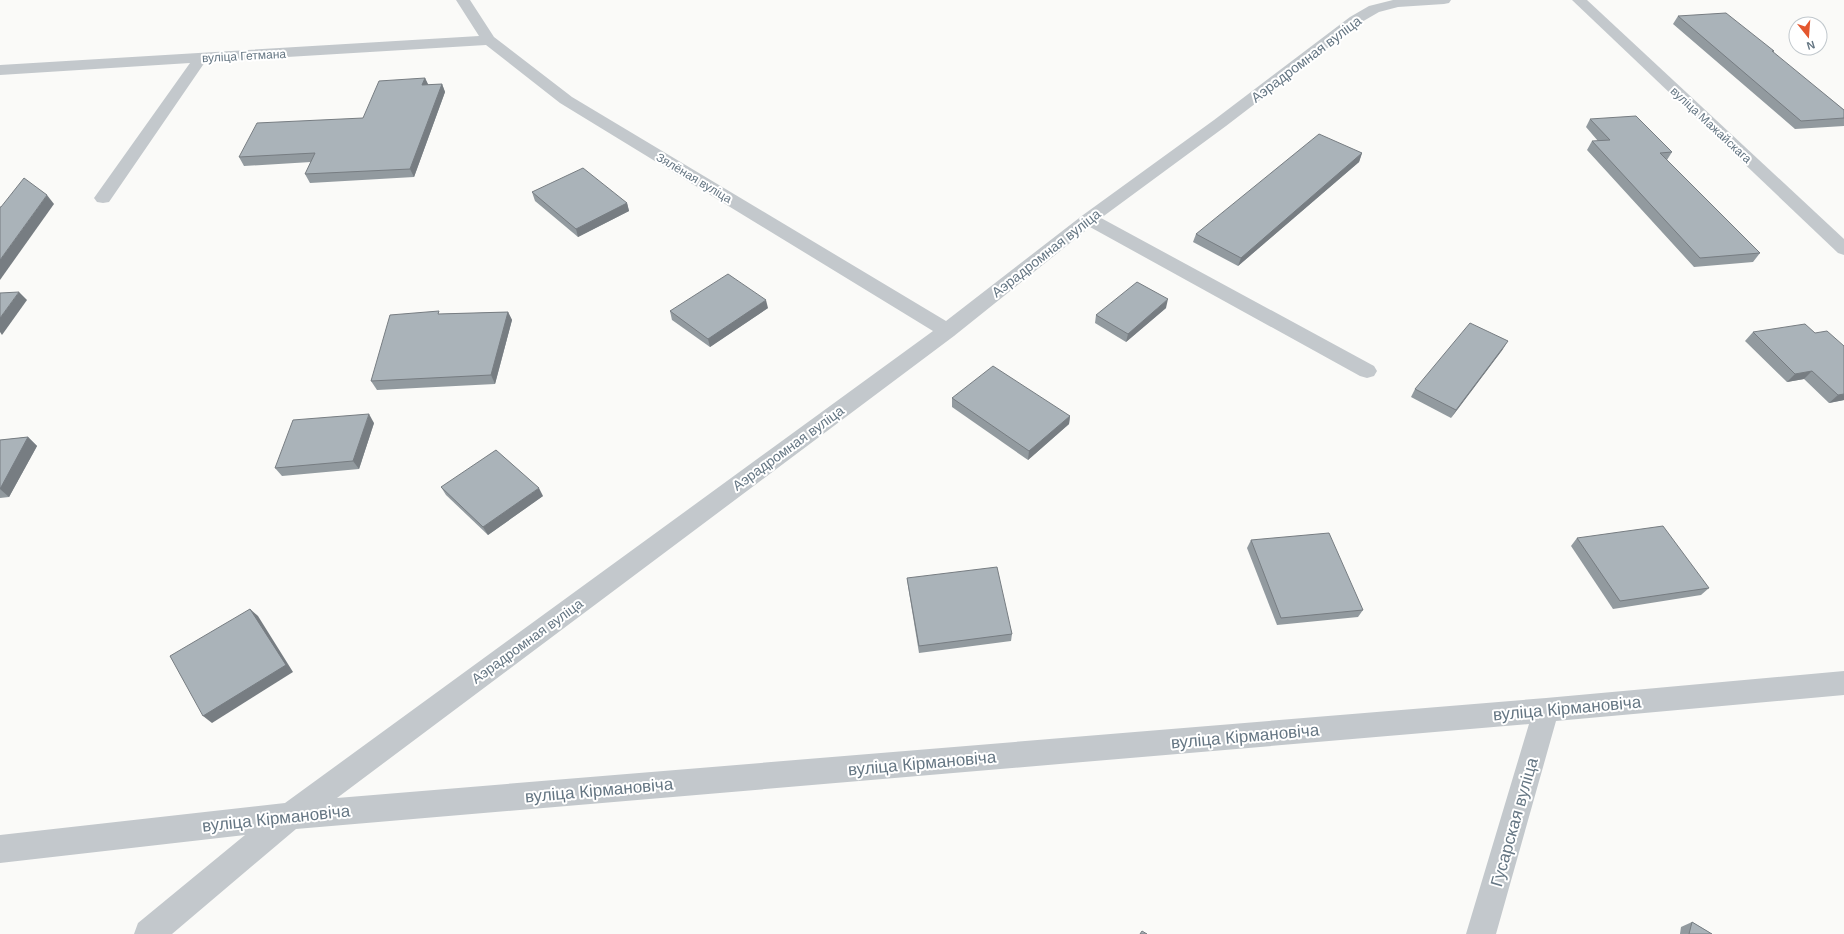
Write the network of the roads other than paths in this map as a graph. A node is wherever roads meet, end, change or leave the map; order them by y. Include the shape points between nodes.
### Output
1 (463, 0) edge
2 (1444, 0) edge
3 (1578, 0) edge
4 (489, 40) junction
5 (201, 58) junction
6 (0, 70) edge
7 (103, 198) dead end
8 (1089, 219) junction
9 (1844, 249) edge
10 (946, 331) junction
11 (1367, 371) dead end
12 (1844, 683) edge
13 (1546, 710) junction
14 (290, 816) junction
15 (0, 849) edge
16 (149, 934) edge
17 (1481, 934) edge

1 - 4 street, Зялёная вуліца
2 - 8 street, Аэрадромная вуліца via 1398,3 1374,9 1355,20
3 - 9 street, вуліца Мажайскага
4 - 5 street, вуліца Гетмана
4 - 10 street, Зялёная вуліца via 566,100
5 - 6 street, вуліца Гетмана
5 - 7 street
8 - 10 street, Аэрадромная вуліца
8 - 11 street
10 - 14 street, Аэрадромная вуліца
12 - 13 street, вуліца Кірмановіча
13 - 14 street, вуліца Кірмановіча
13 - 17 street, Гусарская вуліца
14 - 15 street, вуліца Кірмановіча
14 - 16 street, Аэрадромная вуліца

